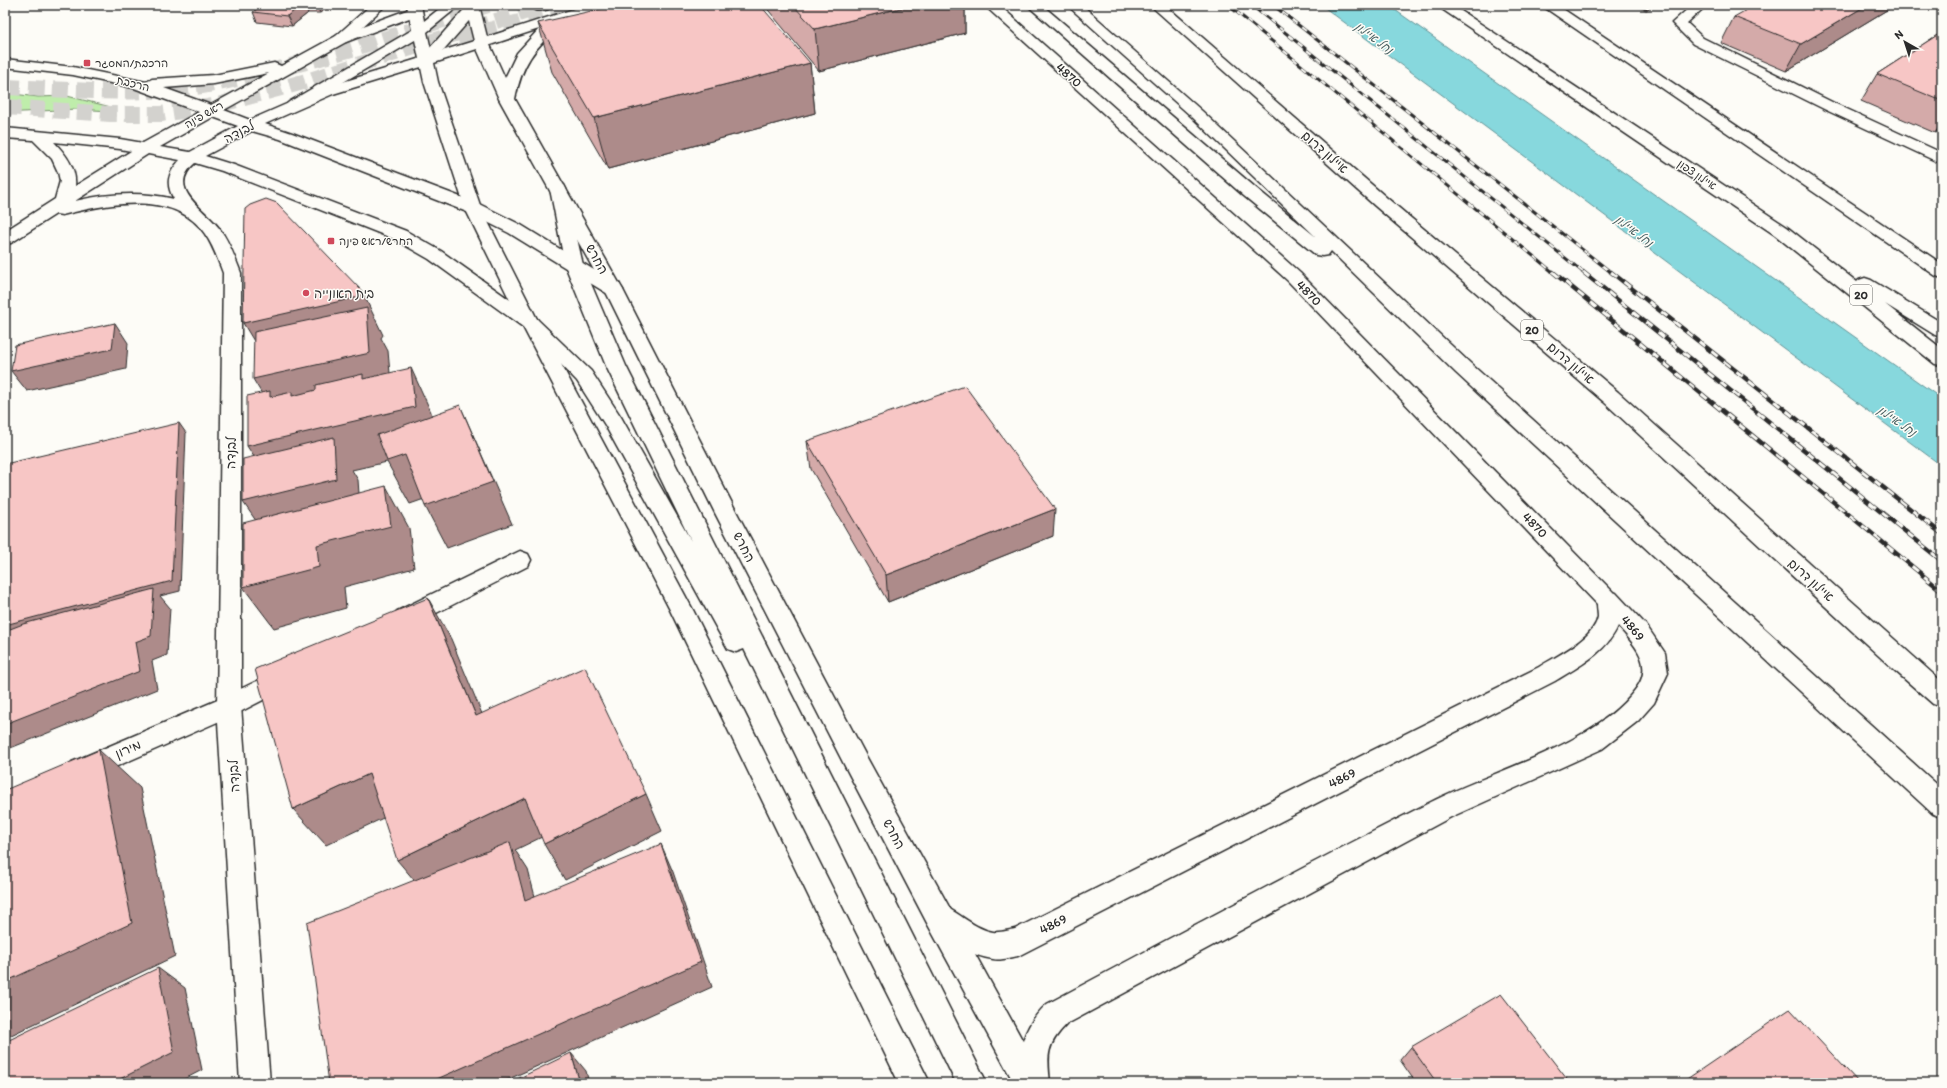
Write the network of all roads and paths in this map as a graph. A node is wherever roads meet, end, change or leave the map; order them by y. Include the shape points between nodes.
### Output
1 (379, 5) edge
2 (453, 5) edge
3 (600, 5) edge
4 (991, 5) edge
5 (1034, 5) edge
6 (1074, 5) edge
7 (1157, 5) edge
8 (1443, 5) edge
9 (1548, 5) edge
10 (1700, 5) edge
11 (474, 6) edge
12 (418, 7) edge
13 (568, 16) junction
14 (420, 31) junction
15 (342, 39) junction
16 (482, 43) junction
17 (306, 58) junction
18 (426, 61) junction
19 (5, 63) edge
20 (138, 84) junction
21 (507, 99) junction
22 (294, 105) junction
23 (210, 111) junction
24 (250, 125) junction
25 (5, 133) edge
26 (36, 136) junction
27 (146, 148) junction
28 (192, 157) junction
29 (1942, 159) edge
30 (558, 189) junction
31 (63, 201) junction
32 (473, 208) junction
33 (194, 212) junction
34 (32, 222) junction
35 (1781, 231) junction
36 (5, 239) edge
37 (574, 265) junction
38 (1942, 272) edge
39 (614, 290) junction
40 (530, 323) junction
41 (1942, 331) edge
42 (1942, 359) edge
43 (1463, 368) junction
44 (520, 560) dead end
45 (1608, 600) junction
46 (385, 628) edge
47 (307, 667) edge
48 (1942, 698) edge
49 (229, 706) junction
50 (63, 777) edge
51 (1942, 806) edge
52 (875, 892) junction
53 (937, 914) junction
54 (255, 1083) edge
55 (915, 1083) edge
56 (972, 1083) edge
57 (1031, 1083) edge
58 (1035, 1083) edge

1 - 15 main road
2 - 14 main road
3 - 13 main road, לבנדה
4 - 45 main road, 4870 via 1294,277
5 - 43 main road via 1250,192
6 - 43 main road via 1197,114
7 - 48 main road, איילון דרום / 20 via 1381,202 1611,397
8 - 35 main road, איילון צפון / 20
9 - 38 main road
10 - 29 main road via 1679,23 1698,41
11 - 16 main road, החרש
11 - 18 main road
12 - 14 main road
12 - 15 main road, ראש פינה
13 - 16 main road, לבנדה
13 - 21 main road via 543,34 526,51 514,69
14 - 18 main road
14 - 22 main road
15 - 17 main road, ראש פינה
16 - 18 main road, לבנדה
16 - 21 main road, החרש
17 - 20 main road via 227,77
17 - 23 main road, ראש פינה
18 - 22 main road, לבנדה via 328,91
18 - 32 main road
19 - 20 main road, הרכבת via 73,71
20 - 23 main road, הרכבת
21 - 30 main road, החרש
22 - 24 main road, לבנדה
23 - 24 main road, הרכבת
23 - 27 main road, ראש פינה
24 - 28 main road, לבנדה
24 - 32 main road, הרכבת via 286,136
25 - 26 main road
26 - 27 main road
26 - 31 main road via 50,147 67,170 68,190
27 - 28 main road
27 - 31 main road, ראש פינה
28 - 33 main road, לבנדה via 177,175 176,185 182,198
28 - 40 main road via 228,168 400,235 435,255
30 - 37 main road
30 - 39 main road, החרש
31 - 34 main road, ראש פינה
32 - 37 main road, הרכבת via 515,229
32 - 40 main road
33 - 34 main road via 158,200 111,199 85,203
33 - 49 main road, לבנדה via 212,232 225,254 232,273
34 - 36 main road, ראש פינה
35 - 41 main road
35 - 42 main road, איילון צפון / 20
37 - 39 main road, הרכבת
37 - 52 main road via 616,366
39 - 53 main road, החרש via 734,527
40 - 52 main road via 584,376 614,422
40 - 55 main road via 681,610
43 - 51 main road
44 - 46 main road
45 - 53 main road, 4869 via 1609,618 1603,632 1591,644 1547,674 1018,942 995,946 973,940
45 - 58 main road, 4869 via 1638,632 1653,653 1656,673 1645,696 1629,714 1594,740 1442,809 1057,1014 1045,1024 1038,1037 1033,1058
47 - 49 main road, מירון
49 - 50 main road, מירון
49 - 54 main road, לבנדה
52 - 56 main road
53 - 57 main road, החרש

